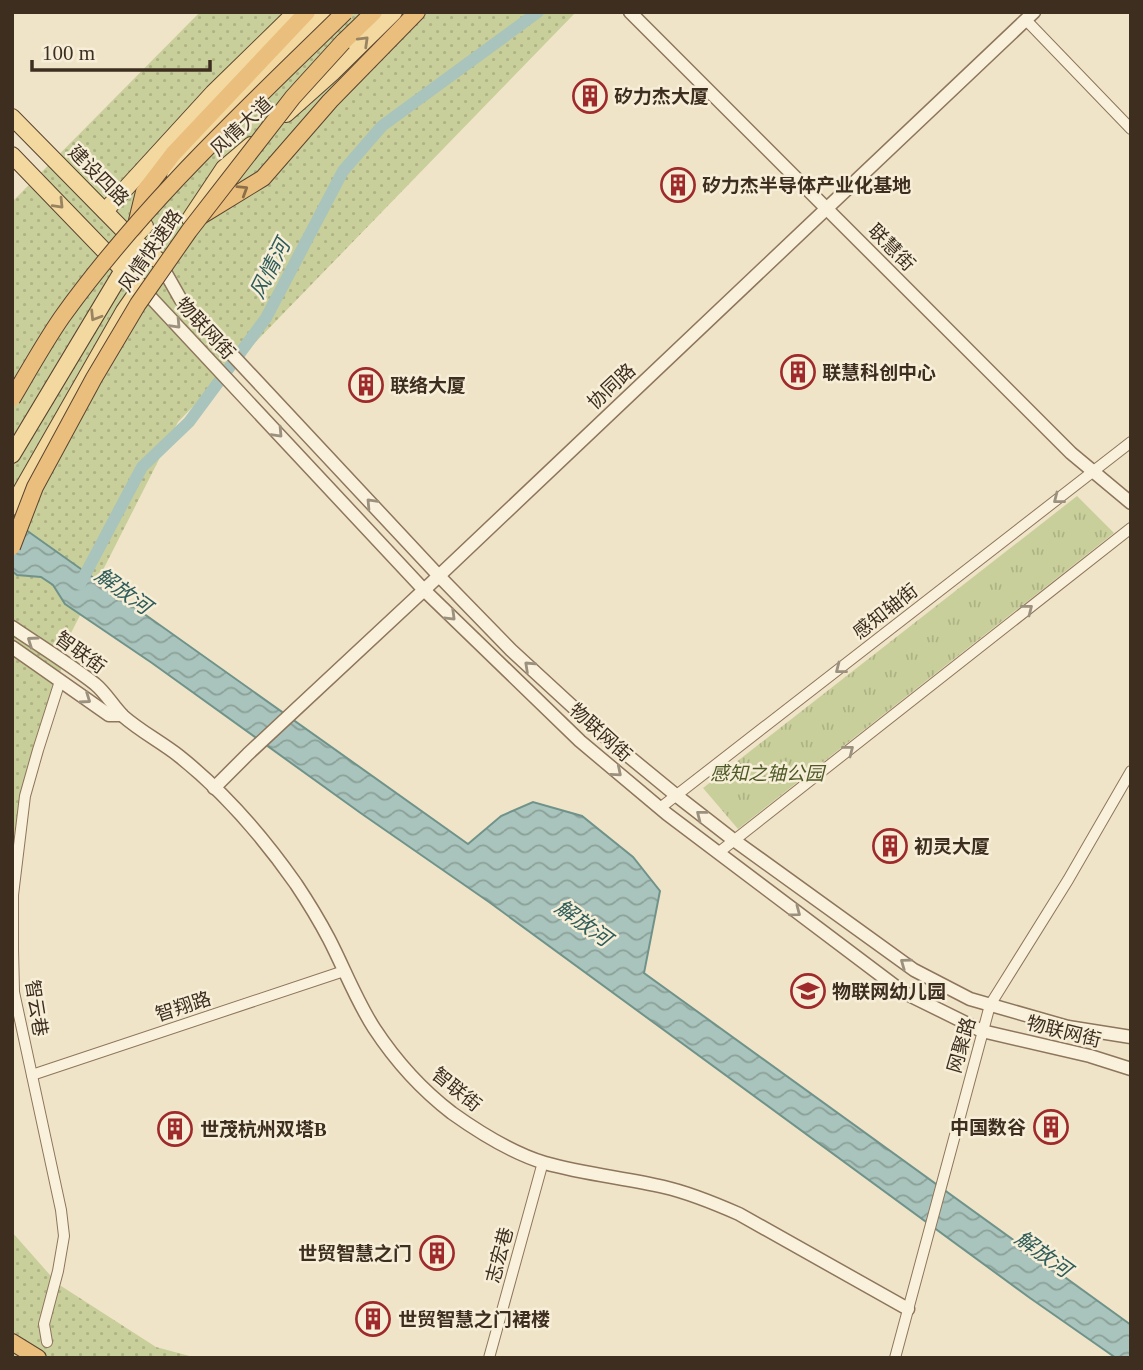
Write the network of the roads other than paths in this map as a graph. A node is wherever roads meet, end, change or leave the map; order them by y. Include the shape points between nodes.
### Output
1 (296, 12) edge
2 (307, 12) edge
3 (327, 12) edge
4 (345, 12) edge
5 (374, 12) edge
6 (394, 12) edge
7 (417, 12) edge
8 (630, 12) edge
9 (1030, 16) edge
10 (12, 117) edge
11 (1131, 129) edge
12 (12, 155) edge
13 (827, 209) junction
14 (105, 211) junction
15 (185, 226) junction
16 (132, 239) junction
17 (159, 261) junction
18 (123, 270) junction
19 (141, 287) junction
20 (12, 399) edge
21 (1131, 442) edge
22 (12, 455) edge
23 (1093, 472) junction
24 (1131, 503) edge
25 (14, 504) edge
26 (1131, 528) edge
27 (12, 547) edge
28 (439, 576) junction
29 (424, 590) junction
30 (12, 627) edge
31 (12, 647) edge
32 (60, 681) junction
33 (122, 715) junction
34 (1131, 771) edge
35 (215, 788) junction
36 (677, 796) junction
37 (660, 808) junction
38 (735, 840) junction
39 (718, 853) junction
40 (344, 971) junction
41 (990, 1005) junction
42 (982, 1031) junction
43 (1131, 1037) edge
44 (1131, 1069) edge
45 (32, 1075) junction
46 (543, 1163) junction
47 (908, 1309) junction
48 (12, 1342) edge
49 (47, 1342) dead end
50 (38, 1358) edge
51 (489, 1358) edge
52 (895, 1358) edge

1 - 14 main road via 213,93
2 - 16 highway via 173,154 144,192
3 - 16 main road, 风情大道 via 185,159 150,221
4 - 20 highway, 风情快速路, bridge via 147,211 61,318
5 - 27 highway, 风情快速路, bridge via 293,97 138,304 35,487
15 -> 6 main road, 风情大道 via 224,168
15 -> 7 highway via 263,177
8 - 13 street, 联慧街
9 - 11 street
9 - 13 street, 协同路
10 - 14 main road, 建设四路
12 -> 18 main road
13 - 23 street, 联慧街
13 - 28 street, 协同路
14 - 16 main road, 建设四路
15 - 17 main road, 风情大道
16 - 17 main road, 建设四路
16 - 18 main road, 风情大道
17 - 19 main road, 风情大道
28 -> 17 street, 物联网街 via 181,300
18 - 19 main road
18 -> 22 main road, 风情大道
19 - 25 main road, 风情大道
19 -> 29 street, 物联网街
21 - 23 street, 感知轴街
23 - 24 street, 联慧街
23 -> 36 street, 感知轴街
38 -> 26 street
28 - 29 street, 协同路
36 -> 28 street, 物联网街 via 521,659
29 - 35 street, 协同路
29 -> 37 street, 物联网街 via 580,741
33 -> 30 street, 智联街 via 97,686
31 - 32 street, 智联街
32 -> 33 street, 智联街 via 109,715
32 - 45 street, 智云巷 via 25,796 13,895 14,992
33 - 35 street, 智联街
34 - 41 street, 网聚路
35 - 40 street, 智联街 via 296,884
36 - 37 street, 感知轴街
38 -> 36 street, 物联网街
37 - 39 street, 物联网街
38 - 39 street
41 -> 38 street, 物联网街 via 914,970
39 -> 42 street, 物联网街 via 903,992
40 - 45 street, 智翔路
40 - 46 street, 智联街 via 374,1029 432,1097 486,1136
41 - 42 street, 网聚路
41 - 43 street, 物联网街 via 1068,1027
42 - 44 street, 物联网街
42 - 47 street, 网聚路
45 - 49 street, 智云巷 via 64,1236 44,1324
46 - 47 street, 智联街 via 712,1202
46 - 51 street, 志宏巷
47 - 52 street, 网聚路
48 - 50 highway

